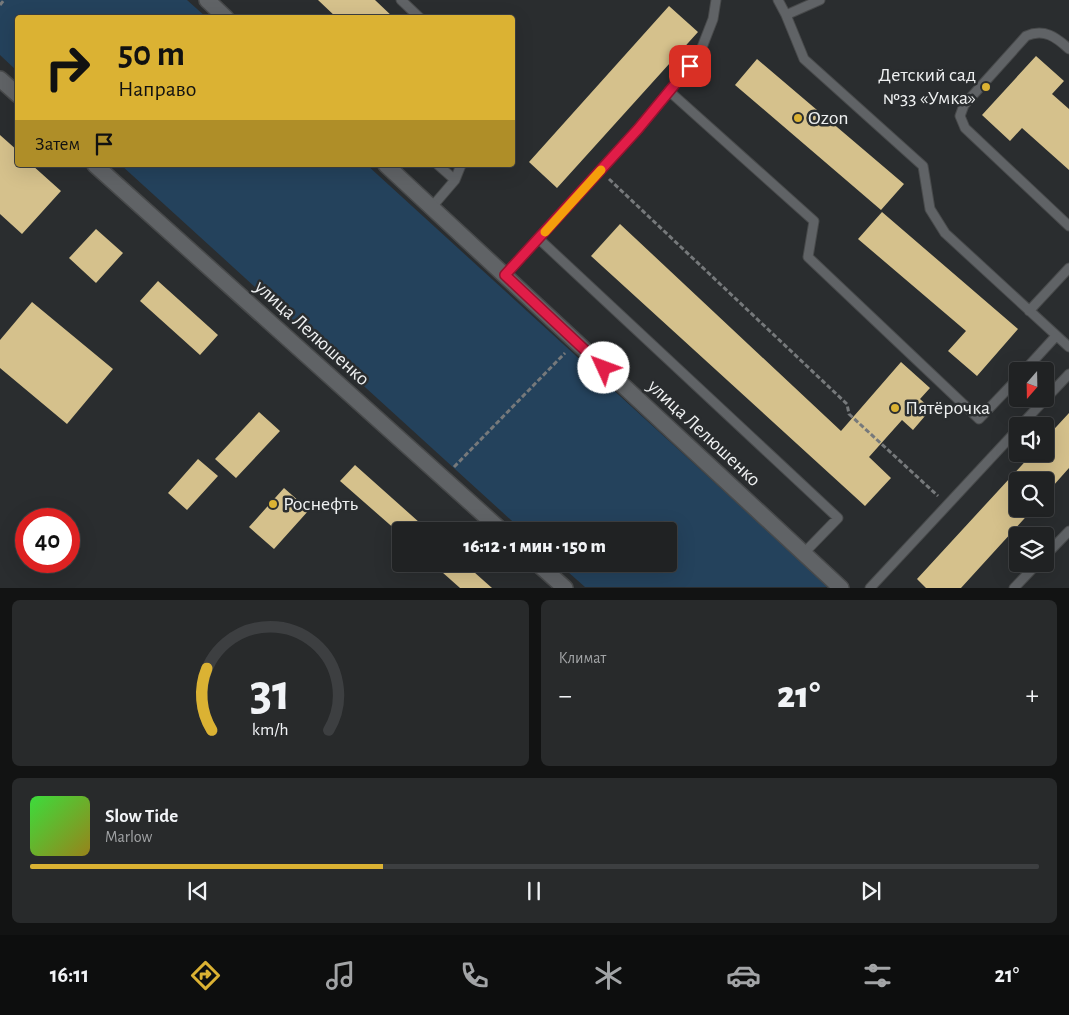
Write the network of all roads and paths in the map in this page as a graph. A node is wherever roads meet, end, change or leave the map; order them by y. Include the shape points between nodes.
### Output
1 (4, 0) edge
2 (207, 0) edge
3 (401, 0) edge
4 (716, 0) edge
5 (778, 0) edge
6 (820, 0) edge
7 (0, 5) edge
8 (223, 15) edge
9 (417, 15) edge
10 (786, 15) junction
11 (1069, 50) edge
12 (0, 79) edge
13 (670, 91) junction
14 (15, 92) edge
15 (97, 167) edge
16 (388, 167) edge
17 (440, 167) edge
18 (460, 167) edge
19 (600, 171) junction
20 (455, 180) junction
21 (432, 208) junction
22 (1069, 226) edge
23 (540, 239) junction
24 (1069, 268) edge
25 (505, 275) junction
26 (1029, 311) junction
27 (1056, 336) junction
28 (576, 342) junction
29 (1069, 347) edge
30 (1032, 362) edge
31 (1069, 374) edge
32 (1009, 387) edge
33 (1028, 417) edge
34 (1009, 439) edge
35 (443, 478) junction
36 (947, 504) junction
37 (492, 522) edge
38 (1069, 532) edge
39 (1054, 547) edge
40 (804, 554) junction
41 (547, 572) edge
42 (1029, 572) edge
43 (565, 588) edge
44 (841, 588) edge
45 (870, 588) edge
46 (1014, 588) edge

1 - 7 path
2 - 8 street
3 - 9 lane
4 - 13 lane via 713,19 699,55
5 - 10 lane
6 - 10 lane
10 - 26 lane via 804,59 923,166 930,209 945,233
11 - 22 lane via 1049,34 1040,32 1026,36 964,104 960,116 965,128
12 - 14 street
13 - 19 lane
13 - 32 lane via 814,221 808,257 979,419
15 - 35 street, улица Лелюшенко
16 - 21 street, улица Лелюшенко
17 - 20 lane
18 - 20 lane
19 - 23 lane
19 - 36 path via 848,404 849,414
20 - 21 lane
21 - 25 street, улица Лелюшенко
23 - 25 lane
23 - 40 lane via 838,518
24 - 26 lane
25 - 28 street, улица Лелюшенко
26 - 27 lane
27 - 29 lane
27 - 30 lane
28 - 35 path
28 - 40 street, улица Лелюшенко
31 - 33 lane
34 - 36 lane
35 - 37 street, улица Лелюшенко
36 - 45 lane
38 - 39 lane
40 - 44 street, улица Лелюшенко
41 - 43 street
42 - 46 lane

